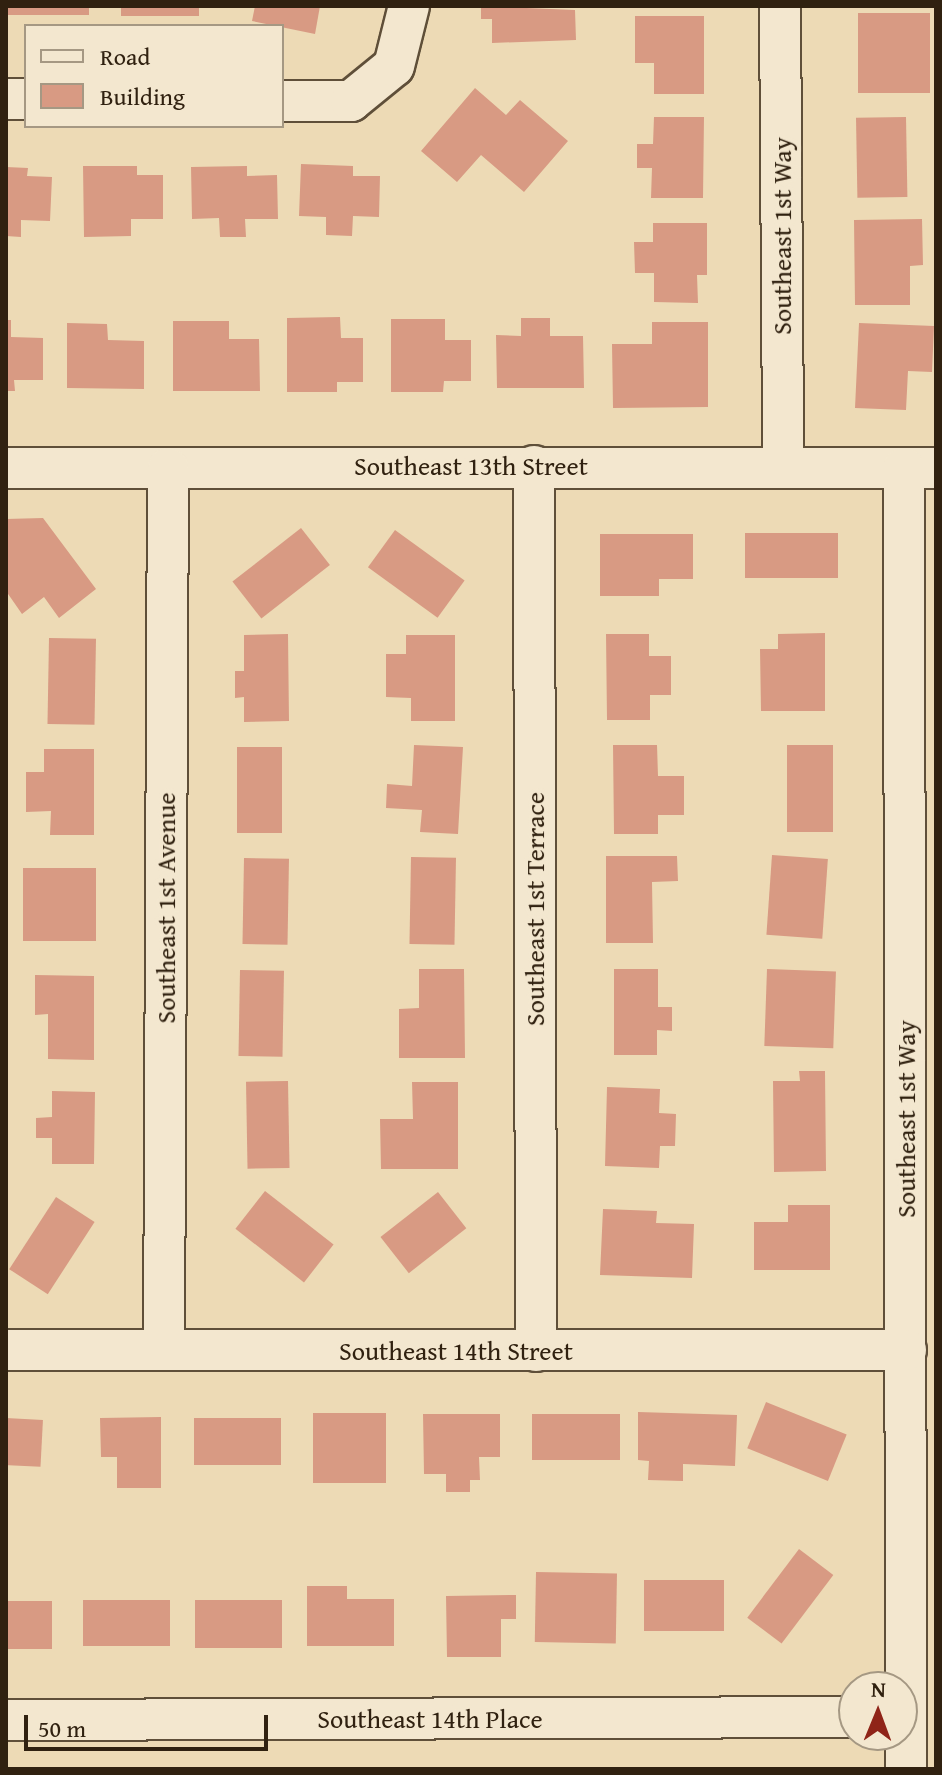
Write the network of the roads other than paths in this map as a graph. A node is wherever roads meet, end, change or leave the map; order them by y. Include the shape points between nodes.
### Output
1 (409, 6) edge
2 (780, 6) edge
3 (284, 101) edge
4 (534, 466) junction
5 (783, 466) junction
6 (6, 468) edge
7 (168, 468) junction
8 (920, 468) edge
9 (164, 1349) junction
10 (6, 1350) edge
11 (906, 1350) junction
12 (536, 1351) junction
13 (904, 1671) edge
14 (838, 1717) edge
15 (6, 1720) edge

1 - 3 street via 394,66 351,101
2 - 5 street, Southeast 1st Way
4 - 5 street, Southeast 13th Street
4 - 7 street, Southeast 13th Street
4 - 12 street, Southeast 1st Terrace
5 - 8 street, Southeast 13th Street
6 - 7 street, Southeast 13th Street
7 - 9 street, Southeast 1st Avenue
8 - 11 street, Southeast 1st Way
9 - 10 street, Southeast 14th Street
9 - 12 street, Southeast 14th Street
11 - 12 street, Southeast 14th Street
11 - 13 street, Southeast 1st Way
14 - 15 street, Southeast 14th Place

